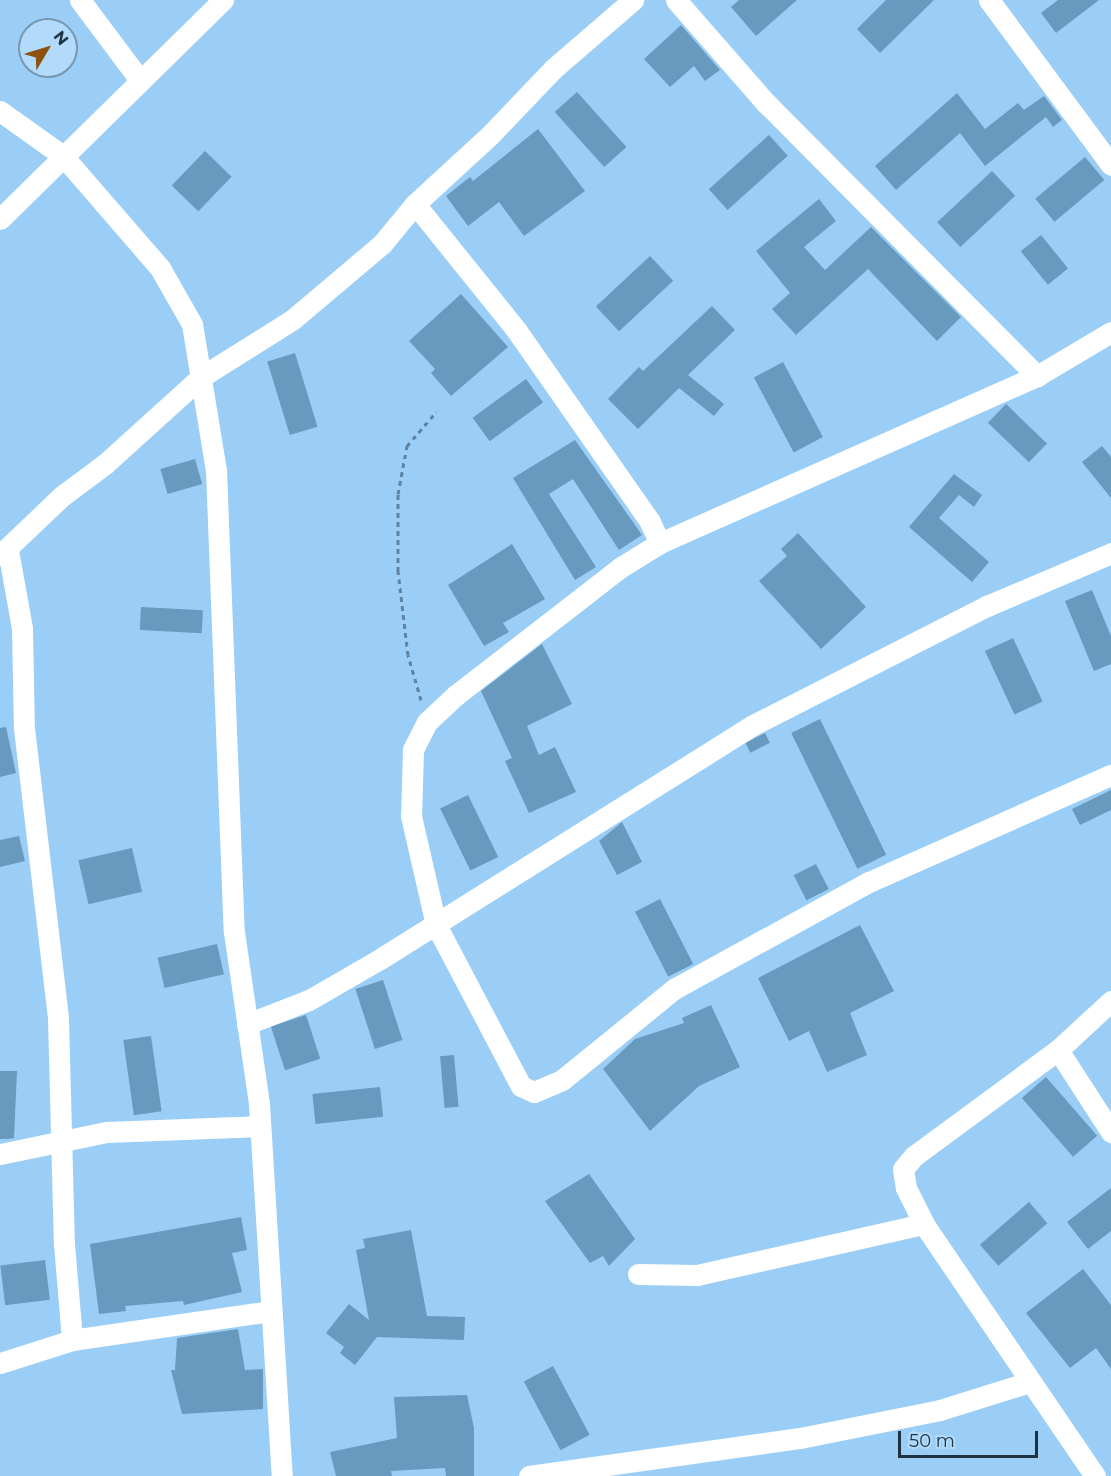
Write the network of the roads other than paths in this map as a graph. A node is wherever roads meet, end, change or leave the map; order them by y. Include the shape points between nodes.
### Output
1 (80, 0) edge
2 (223, 0) edge
3 (633, 0) edge
4 (676, 0) edge
5 (989, 0) edge
6 (139, 79) junction
7 (0, 111) edge
8 (63, 156) junction
9 (1111, 165) edge
10 (415, 204) junction
11 (0, 219) edge
12 (1111, 332) edge
13 (1037, 376) junction
14 (201, 377) junction
15 (660, 543) junction
16 (4, 553) edge
17 (1111, 553) edge
18 (1111, 775) edge
19 (436, 925) junction
20 (1111, 1001) edge
21 (247, 1024) junction
22 (1058, 1050) junction
23 (260, 1126) junction
24 (1111, 1132) edge
25 (61, 1139) junction
26 (0, 1154) edge
27 (924, 1224) junction
28 (638, 1274) dead end
29 (272, 1311) junction
30 (72, 1340) junction
31 (0, 1363) edge
32 (1030, 1382) junction
33 (282, 1476) edge
34 (529, 1476) edge
35 (1095, 1476) edge

1 - 6 street
2 - 6 street
3 - 10 street via 554,69
4 - 13 street via 766,103
5 - 9 street
6 - 8 street
7 - 8 street
8 - 11 street
8 - 14 street via 160,268 192,324
10 - 14 street via 382,244 292,320
10 - 15 street via 517,330 650,522
12 - 13 street
13 - 15 street
14 - 16 street via 105,464 62,496
14 - 21 street via 216,471 234,932
15 - 19 street via 621,567 427,722 413,750 411,816
16 - 25 street via 22,628 24,728 58,1018
17 - 19 street via 987,606 753,725
18 - 19 street via 869,882 753,948 698,974 644,1011 562,1080 534,1092 521,1086 511,1069
19 - 21 street via 309,1000
20 - 22 street
21 - 23 street
22 - 24 street
22 - 27 street via 914,1156 903,1169 906,1188
23 - 25 street via 106,1132
23 - 29 street
25 - 26 street
25 - 30 street
27 - 28 street via 697,1275
27 - 32 street
29 - 30 street
29 - 33 street
30 - 31 street
32 - 34 street via 940,1410 800,1438
32 - 35 street

